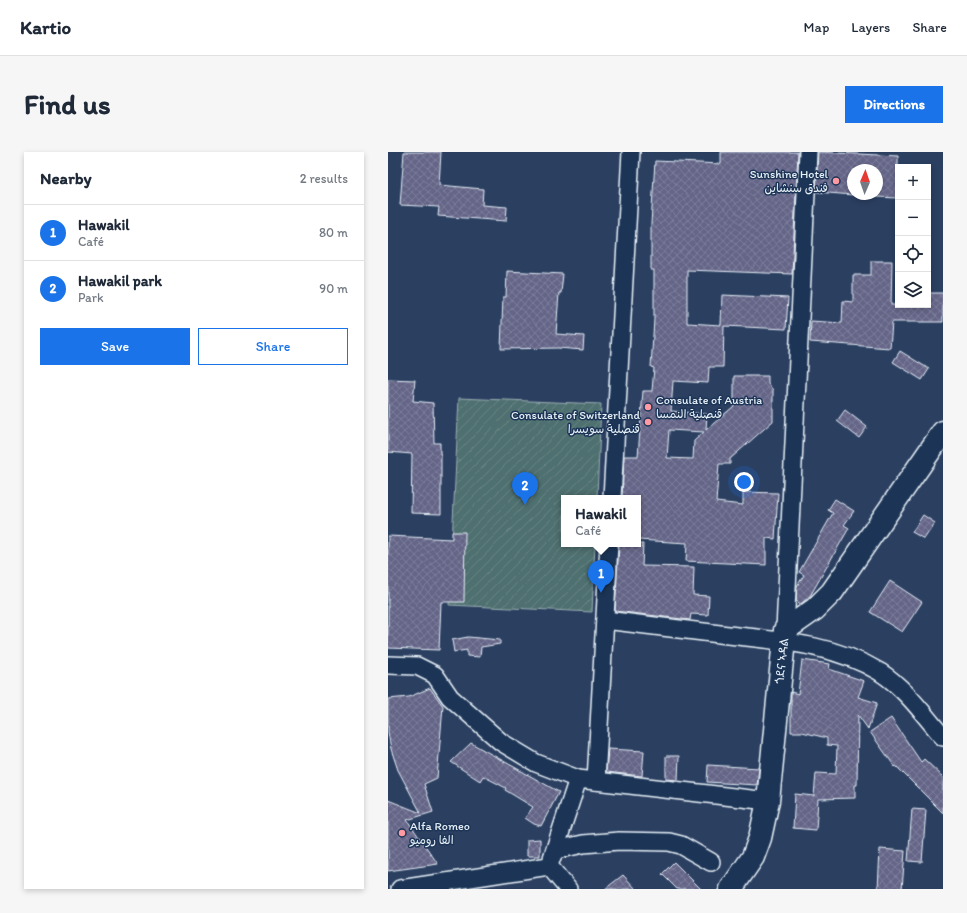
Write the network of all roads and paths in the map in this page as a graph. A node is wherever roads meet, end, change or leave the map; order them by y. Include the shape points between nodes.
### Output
1 (631, 152) edge
2 (808, 152) edge
3 (943, 432) edge
4 (612, 495) edge
5 (609, 547) edge
6 (605, 620) junction
7 (785, 636) junction
8 (388, 665) edge
9 (943, 737) edge
10 (578, 779) junction
11 (596, 781) junction
12 (768, 801) junction
13 (556, 850) junction
14 (710, 862) dead end
15 (549, 866) junction
16 (400, 889) edge
17 (568, 889) edge
18 (731, 889) edge

1 - 4 street
2 - 7 street
3 - 7 street, ጎደና ኣዳል via 832,592
5 - 6 street
6 - 7 street
6 - 11 street
7 - 9 street via 826,648 881,673 911,699
7 - 12 street, ጎደና ኣዳል
8 - 10 street via 417,666 435,674 450,697 501,742 536,763
10 - 11 street
10 - 13 street
11 - 12 street
12 - 18 street, ጎደና ኣዳል via 753,857
13 - 14 street via 583,844 619,841 669,842 681,845
13 - 15 street
15 - 16 street
15 - 17 street

